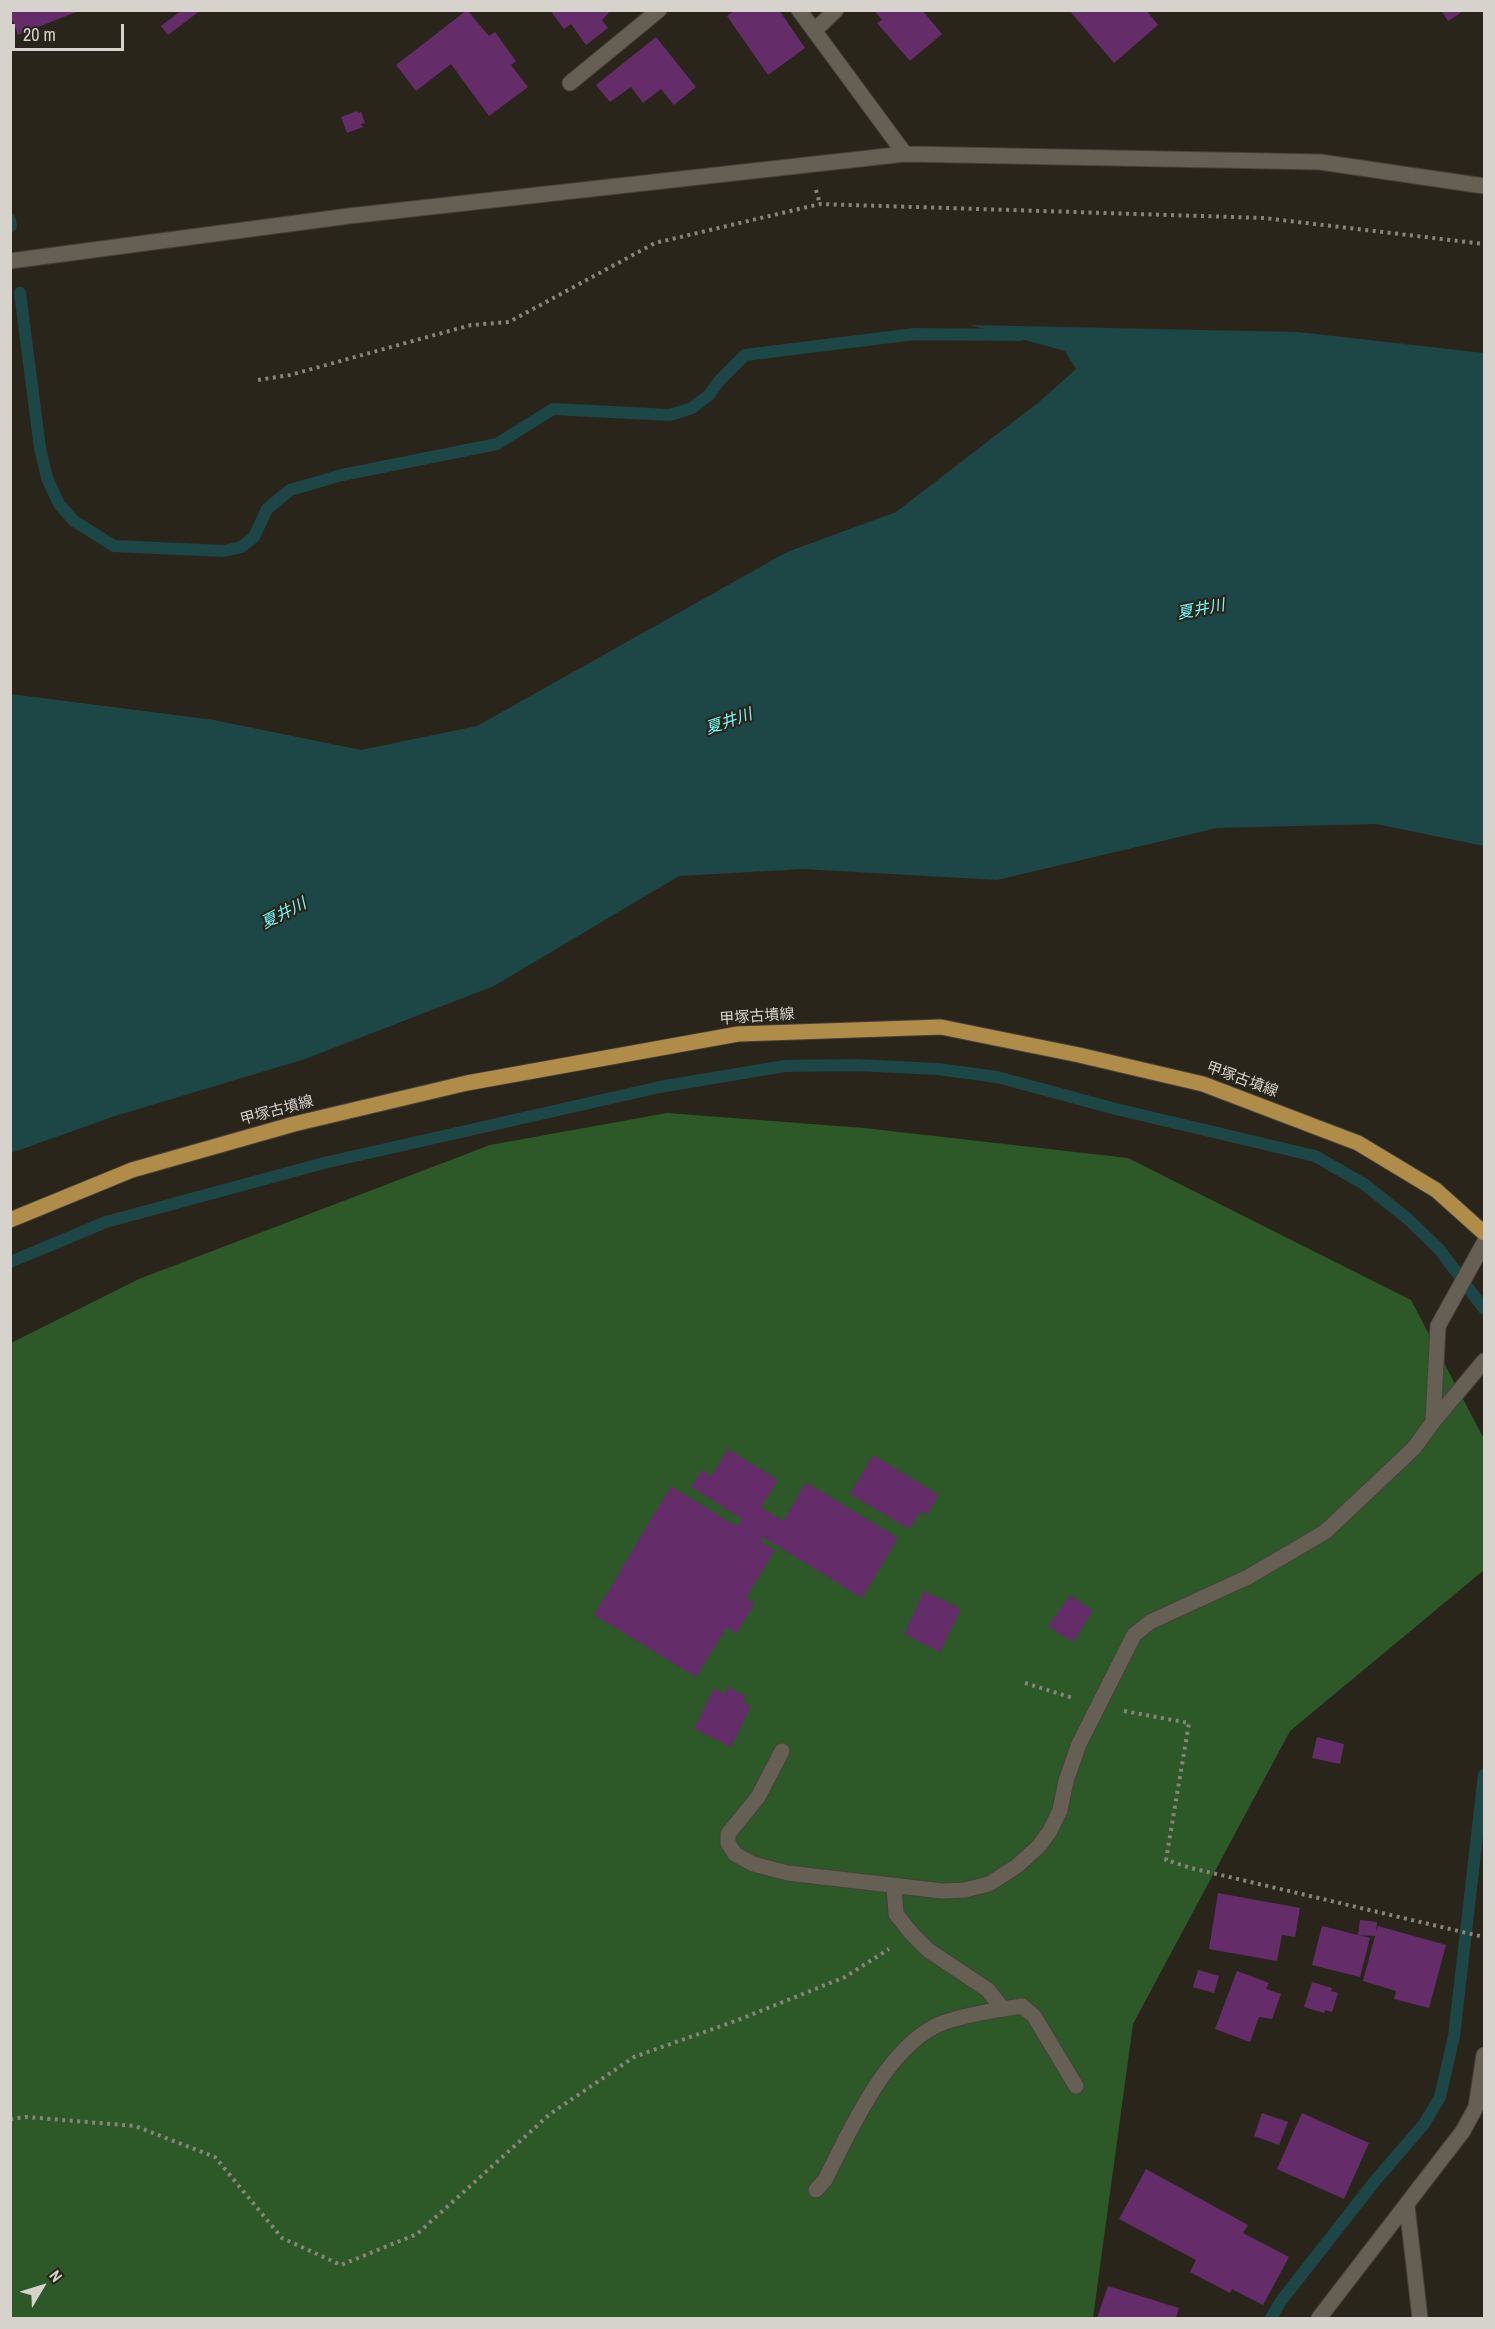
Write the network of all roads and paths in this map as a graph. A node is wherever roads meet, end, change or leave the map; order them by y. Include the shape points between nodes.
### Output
1 (659, 10) edge
2 (799, 10) edge
3 (836, 10) edge
4 (814, 31) junction
5 (570, 83) dead end
6 (905, 154) junction
7 (1485, 186) edge
8 (1485, 244) edge
9 (10, 261) edge
10 (258, 380) dead end
11 (10, 1220) edge
12 (1485, 1233) edge
13 (1485, 1243) edge
14 (1485, 1361) edge
15 (1433, 1422) junction
16 (1025, 1683) dead end
17 (1099, 1706) junction
18 (782, 1752) dead end
19 (894, 1886) junction
20 (912, 1934) junction
21 (1485, 1937) edge
22 (1003, 2009) junction
23 (1485, 2055) edge
24 (1076, 2086) dead end
25 (10, 2119) edge
26 (816, 2190) dead end
27 (1407, 2206) junction
28 (1319, 2319) edge
29 (1420, 2319) edge

1 - 5 street
2 - 4 street
3 - 4 street
4 - 6 street
6 - 7 street via 1320,162
6 - 9 street via 349,216
8 - 10 path via 1264,218 820,204 655,243 509,321 471,325 290,375
11 - 12 main road, 甲塚古墳線 via 132,1170 294,1124 467,1083 738,1034 941,1027 1203,1084 1358,1143 1436,1190
13 - 15 street via 1438,1326
14 - 15 street
15 - 17 street via 1414,1448 1325,1532 1248,1577 1150,1622 1134,1635
16 - 17 path
17 - 19 street via 1079,1744 1050,1831 1017,1866 989,1884 966,1890 942,1892
17 - 21 path via 1189,1723 1166,1860
18 - 19 street via 758,1797 728,1834 735,1854 753,1864 788,1873
19 - 20 street via 896,1914
20 - 22 street via 928,1950 988,1990
20 - 25 path via 845,1977 634,2057 550,2114 417,2234 341,2265 282,2238 215,2157 135,2126
22 - 24 street via 1022,2006 1034,2016
22 - 26 street via 944,2022 920,2035 877,2082
23 - 27 street via 1472,2115
27 - 28 street
27 - 29 street

